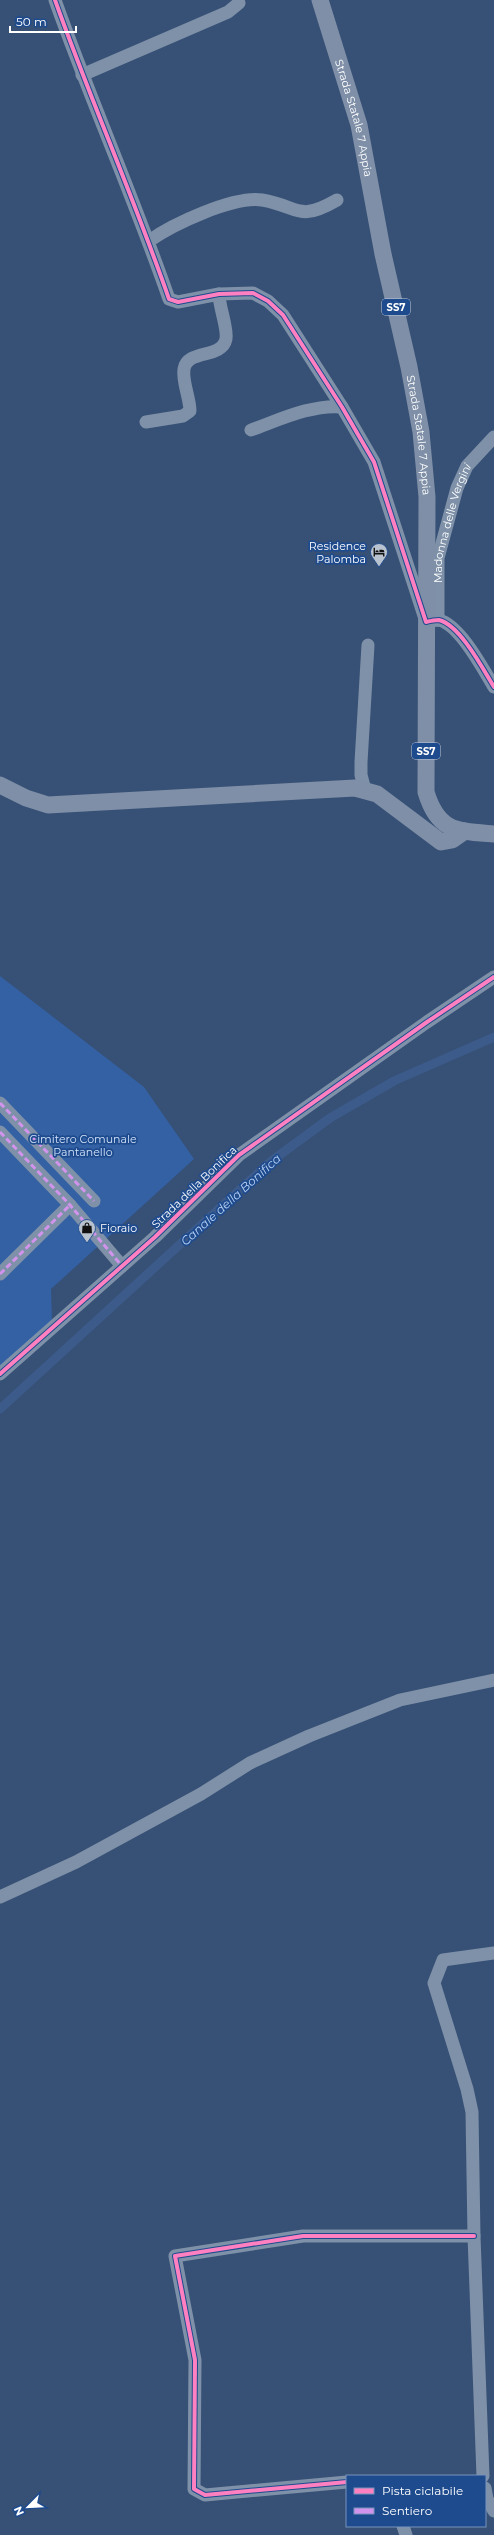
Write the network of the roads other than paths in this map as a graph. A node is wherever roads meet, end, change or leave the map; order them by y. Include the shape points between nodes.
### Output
1 (55, 0) edge
2 (320, 0) edge
3 (239, 3) dead end
4 (82, 75) junction
5 (337, 200) dead end
6 (149, 241) junction
7 (219, 294) junction
8 (342, 407) junction
9 (146, 422) dead end
10 (251, 430) dead end
11 (494, 437) edge
12 (432, 621) junction
13 (368, 645) dead end
14 (494, 687) edge
15 (0, 785) edge
16 (366, 790) junction
17 (465, 831) junction
18 (494, 834) edge
19 (494, 977) edge
20 (0, 1103) edge
21 (0, 1132) edge
22 (94, 1201) dead end
23 (70, 1206) junction
24 (122, 1266) junction
25 (0, 1274) edge
26 (0, 1374) edge
27 (494, 1680) edge
28 (0, 1897) edge
29 (494, 1953) edge
30 (474, 2236) junction
31 (484, 2475) edge
32 (346, 2482) edge
33 (486, 2494) edge
34 (494, 2511) edge

1 - 4 street
2 - 12 main road, Strada Statale 7 Appia / SS7 via 359,125 383,254 421,432 427,497
3 - 4 street via 228,12
4 - 6 street
5 - 6 street via 314,212 298,212 262,200 235,202 159,234
6 - 7 street via 169,299 178,302
7 - 8 street via 253,293 268,301 283,315
7 - 9 street via 227,338 224,345 215,351 186,363 184,370 190,411 183,416
8 - 10 street via 330,406 306,412
8 - 12 street via 374,462
11 - 12 street, Madonna delle Vergini via 467,466 456,488 438,558
12 - 14 street via 465,640
12 - 17 main road, Strada Statale 7 Appia / SS7 via 426,792 437,819 450,827
13 - 16 street via 361,762 361,775
15 - 16 main road via 48,805 354,788
16 - 17 main road via 377,794 441,842 452,840
17 - 18 main road, Strada Statale 7 Appia / SS7
19 - 24 street, Strada della Bonifica via 239,1155
20 - 22 street
21 - 23 street
23 - 24 street
23 - 25 street
24 - 26 street, Strada della Bonifica
27 - 28 street via 400,1700 309,1736 250,1763 202,1794 76,1862
29 - 30 street via 443,1960 434,1983 472,2112
30 - 31 street
30 - 32 street via 303,2236 175,2256 195,2360 194,2489 206,2495
33 - 34 street

